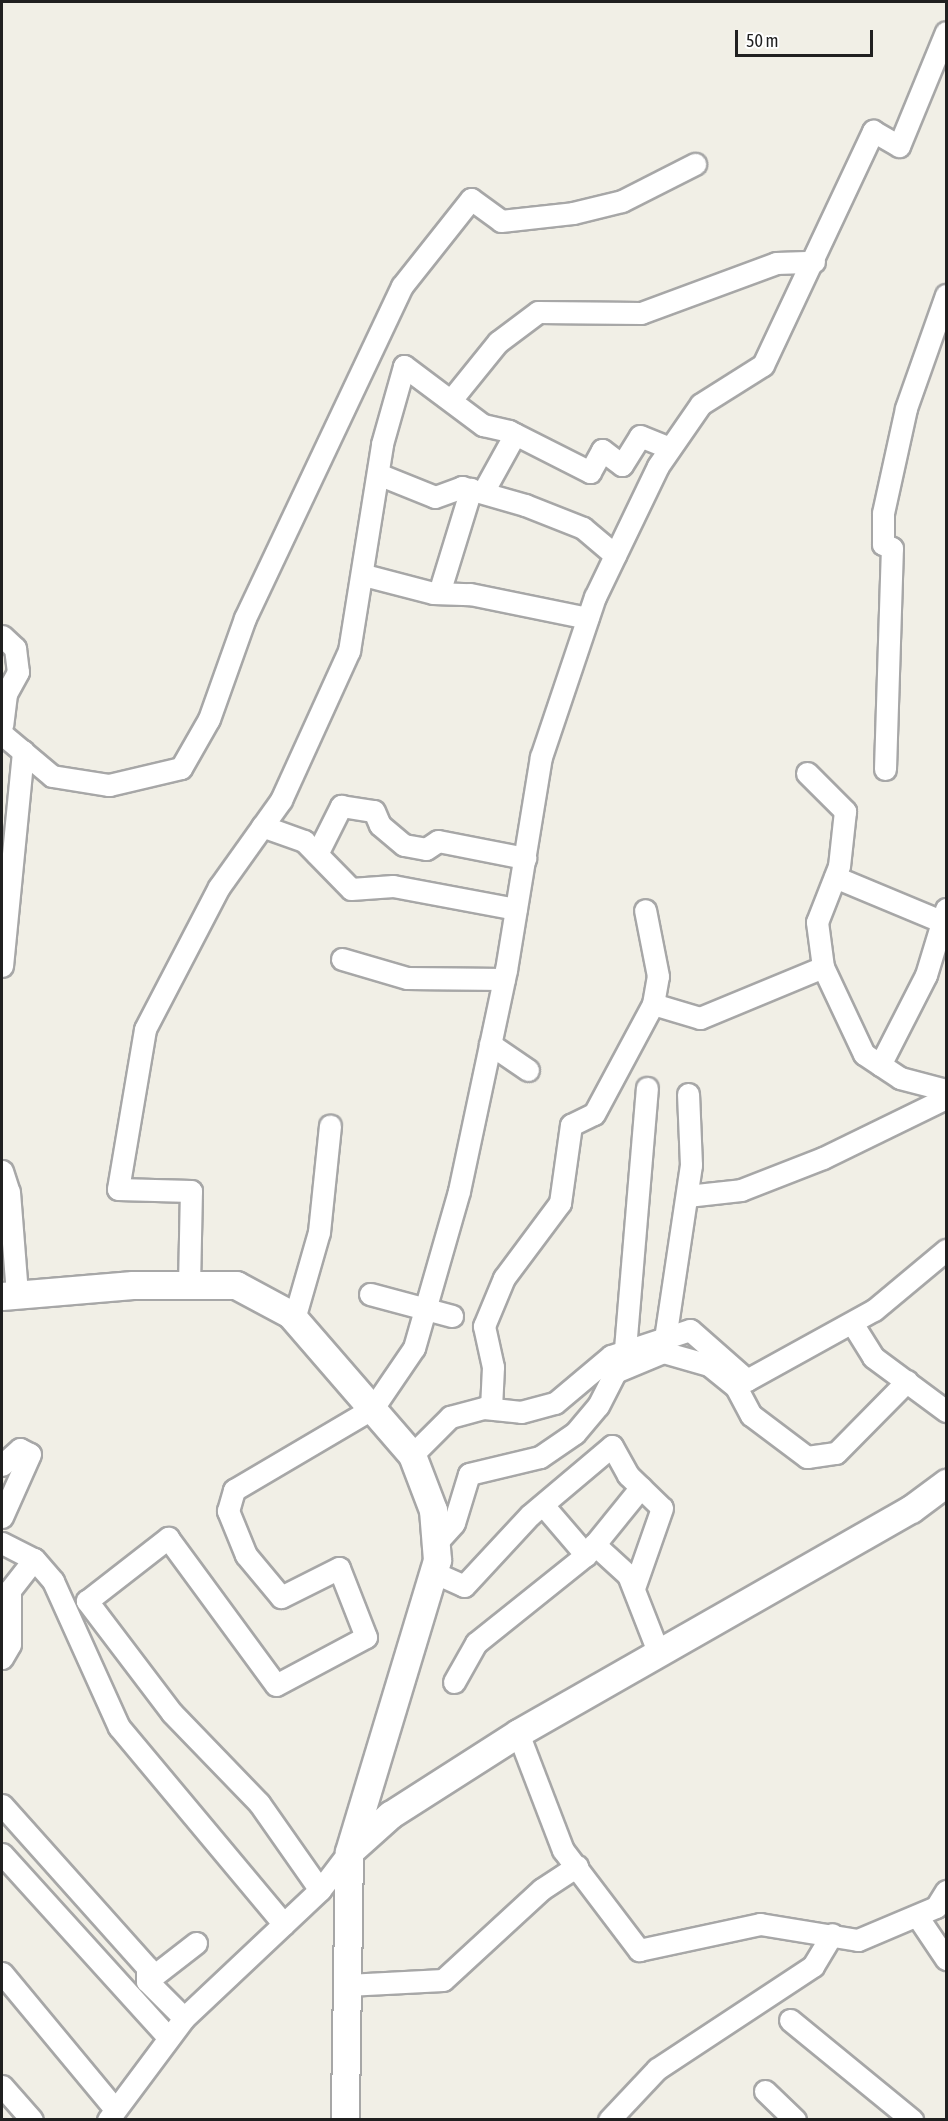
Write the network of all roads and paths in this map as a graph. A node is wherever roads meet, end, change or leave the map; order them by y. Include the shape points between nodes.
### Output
1 (946, 32) edge
2 (695, 164) dead end
3 (814, 262) junction
4 (946, 296) edge
5 (451, 400) junction
6 (515, 434) junction
7 (670, 448) junction
8 (378, 474) junction
9 (477, 491) junction
10 (615, 555) junction
11 (364, 575) junction
12 (439, 593) junction
13 (588, 618) junction
14 (2, 636) edge
15 (2, 725) edge
16 (2, 734) edge
17 (23, 751) junction
18 (885, 769) dead end
19 (807, 773) dead end
20 (262, 826) junction
21 (317, 854) junction
22 (525, 858) junction
23 (835, 877) junction
24 (516, 909) junction
25 (645, 910) dead end
26 (945, 916) edge
27 (342, 959) dead end
28 (2, 966) edge
29 (823, 967) junction
30 (504, 979) junction
31 (653, 1004) junction
32 (490, 1044) junction
33 (880, 1065) junction
34 (528, 1070) dead end
35 (647, 1088) dead end
36 (946, 1090) edge
37 (688, 1094) dead end
38 (946, 1098) edge
39 (330, 1126) dead end
40 (2, 1172) edge
41 (687, 1196) junction
42 (946, 1250) edge
43 (189, 1285) junction
44 (370, 1294) dead end
45 (9, 1295) edge
46 (425, 1310) junction
47 (452, 1316) dead end
48 (294, 1319) junction
49 (852, 1323) junction
50 (666, 1345) junction
51 (625, 1349) junction
52 (907, 1381) junction
53 (374, 1408) junction
54 (491, 1408) junction
55 (946, 1411) edge
56 (412, 1455) junction
57 (2, 1465) edge
58 (946, 1483) edge
59 (641, 1487) junction
60 (543, 1505) junction
61 (2, 1516) edge
62 (437, 1542) junction
63 (2, 1543) edge
64 (590, 1549) junction
65 (34, 1559) junction
66 (433, 1572) junction
67 (634, 1588) junction
68 (660, 1654) junction
69 (2, 1658) edge
70 (454, 1682) dead end
71 (519, 1733) junction
72 (2, 1805) edge
73 (350, 1852) junction
74 (2, 1854) edge
75 (577, 1866) junction
76 (320, 1890) junction
77 (946, 1891) edge
78 (917, 1916) junction
79 (284, 1924) junction
80 (832, 1934) junction
81 (196, 1943) dead end
82 (946, 1959) edge
83 (2, 1973) edge
84 (147, 1981) junction
85 (347, 1985) junction
86 (184, 2018) junction
87 (790, 2020) dead end
88 (169, 2038) junction
89 (2, 2086) edge
90 (765, 2091) dead end
91 (111, 2114) edge
92 (32, 2120) edge
93 (345, 2120) edge
94 (609, 2120) edge
95 (795, 2120) edge
96 (912, 2120) edge

1 - 3 street via 899,146 873,131
2 - 17 street via 622,201 573,213 501,221 471,199 402,286 245,618 209,719 181,768 109,784 52,776
3 - 5 street via 755,269 640,313 538,312 498,342
3 - 7 street via 763,365 701,404
4 - 18 street via 906,408 883,513 883,544 892,548
5 - 6 street via 483,425
5 - 8 street via 404,366
6 - 7 street via 590,472 602,450 622,465 640,436
6 - 9 street
7 - 10 street
8 - 9 street via 435,497 462,487
8 - 11 street
9 - 10 street via 584,528
9 - 12 street
10 - 13 street
11 - 12 street
11 - 20 street via 349,651 281,800
12 - 13 street via 535,604
13 - 22 street via 542,757
14 - 15 street via 15,648 18,672 6,694
16 - 17 street
17 - 28 street
19 - 23 street via 845,811
20 - 21 street via 304,841
20 - 43 street via 219,887 145,1029 126,1137 118,1189 190,1191
21 - 22 street via 341,806 374,811 380,825 404,845 426,849 438,841
21 - 24 street via 351,889 393,886
22 - 24 street
23 - 26 street
23 - 29 street via 817,922
24 - 30 street
25 - 31 street via 658,976
26 - 33 street via 926,975
27 - 30 street via 406,978
29 - 31 street via 700,1018
29 - 33 street via 864,1054
30 - 32 street
31 - 54 street via 594,1114 571,1125 560,1203 504,1278 484,1326 494,1367
32 - 34 street
32 - 46 street via 459,1191
33 - 36 street via 900,1078
35 - 51 street
37 - 41 street
38 - 41 street via 823,1158 741,1190
39 - 48 street via 319,1232
40 - 45 street via 9,1192
41 - 50 street
42 - 49 street
43 - 45 street
43 - 48 street via 236,1285
44 - 46 street
46 - 47 street
46 - 53 street via 414,1348
48 - 53 street
49 - 50 street via 747,1380 690,1330
49 - 52 street via 873,1357
50 - 51 street
50 - 52 street via 709,1365 736,1387 751,1415 807,1457 836,1453
50 - 62 street via 615,1372 598,1406 575,1433 540,1457 469,1474 454,1522
51 - 54 street via 555,1403 520,1412
52 - 55 street
53 - 56 street
53 - 76 street via 234,1490 228,1512 246,1555 281,1597 339,1568 366,1637 276,1684 168,1538 87,1601 172,1713 259,1803
54 - 56 street via 450,1417
56 - 62 street via 433,1510
57 - 61 street via 20,1449 30,1454
58 - 68 street
59 - 60 street via 612,1446
59 - 64 street
59 - 67 street via 662,1508
60 - 64 street
60 - 66 street via 464,1586
62 - 66 street
63 - 65 street
64 - 67 street
64 - 70 street via 476,1642
65 - 69 street via 10,1590 10,1644
65 - 79 street via 70,1613 119,1727
66 - 73 street
67 - 68 street
68 - 71 street
71 - 73 street via 390,1815
71 - 75 street via 563,1850
72 - 84 street via 147,1967
73 - 76 street
73 - 85 street
74 - 88 street
75 - 80 street via 639,1950 760,1924
75 - 85 street via 542,1889 443,1980
76 - 79 street
77 - 78 street via 936,1906
78 - 80 street via 858,1940
78 - 82 street
79 - 86 street
80 - 94 street via 813,1966 657,2068
81 - 84 street
83 - 91 street
84 - 86 street
85 - 93 street
86 - 88 street
87 - 96 street
88 - 91 street
89 - 92 street
90 - 95 street

